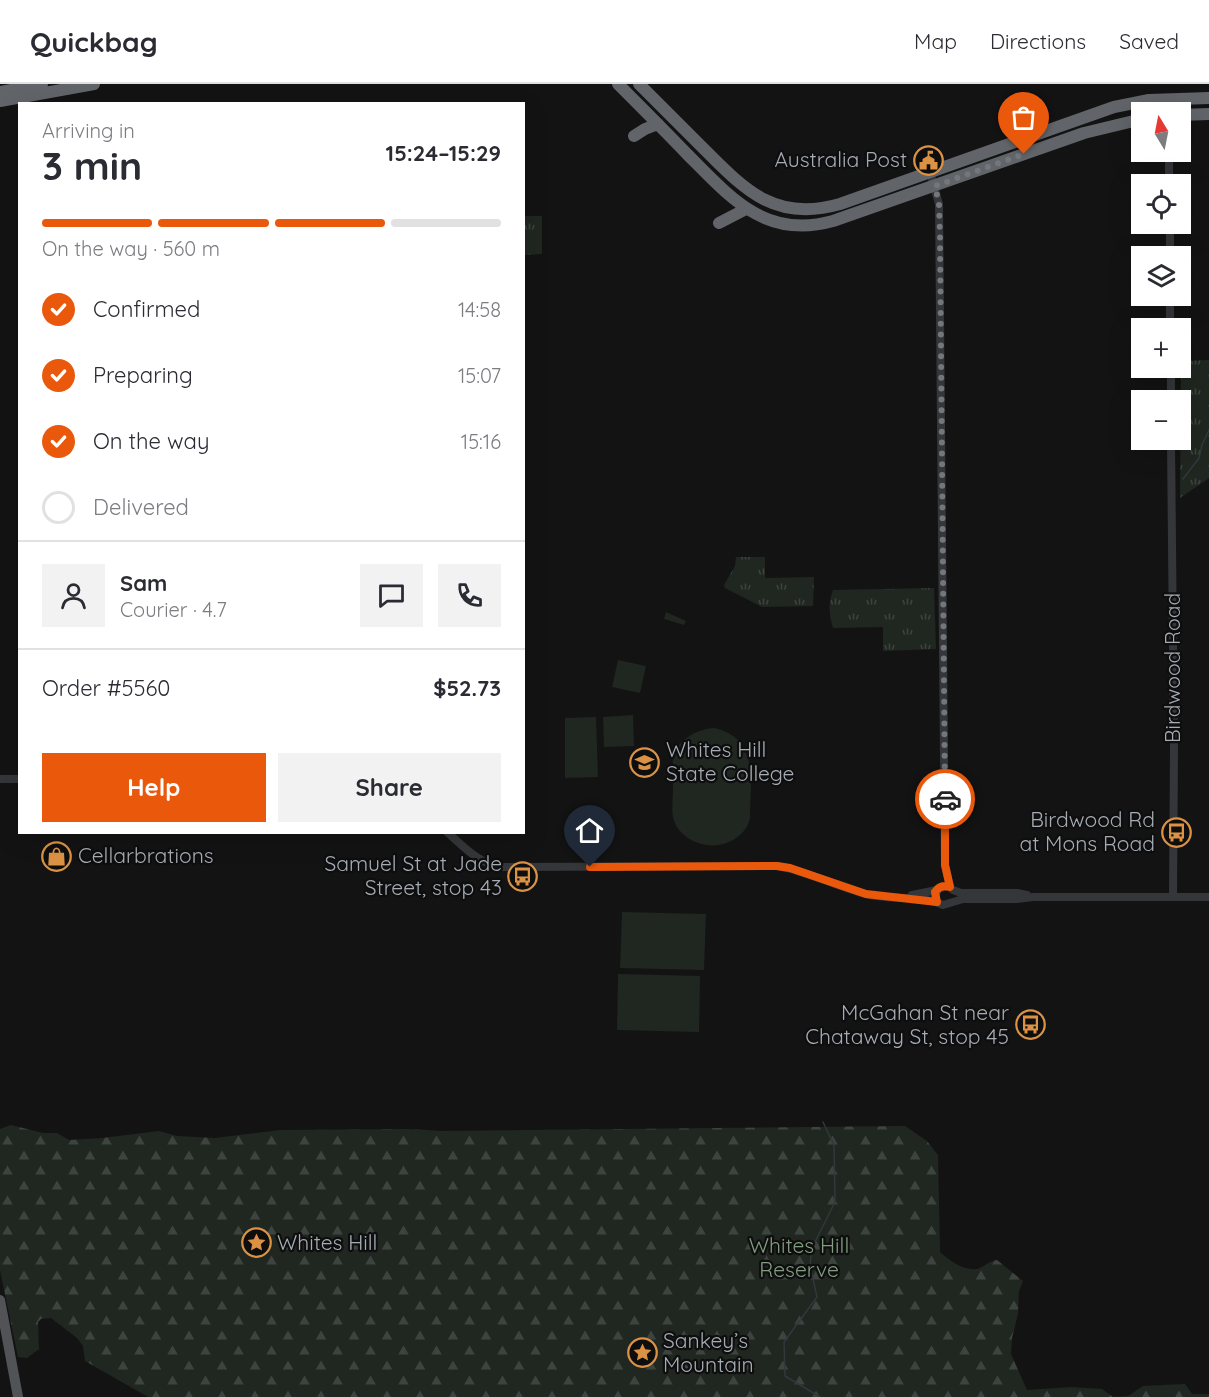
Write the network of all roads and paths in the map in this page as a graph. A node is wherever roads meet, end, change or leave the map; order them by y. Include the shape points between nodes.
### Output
1 (42, 84) edge
2 (94, 84) edge
3 (618, 84) edge
4 (639, 84) edge
5 (0, 92) edge
6 (1209, 98) edge
7 (1168, 99) joint
8 (0, 101) edge
9 (1209, 114) edge
10 (1191, 115) edge
11 (1131, 122) edge
12 (658, 124) junction
13 (634, 136) dead end
14 (930, 172) junction
15 (935, 186) junction
16 (746, 209) junction
17 (719, 223) dead end
18 (1172, 450) edge
19 (0, 779) edge
20 (18, 779) edge
21 (449, 834) edge
22 (945, 865) junction
23 (938, 889) junction
24 (952, 889) junction
25 (1173, 896) junction
26 (900, 897) junction
27 (1034, 897) junction
28 (1209, 897) edge
29 (937, 902) junction
30 (953, 902) junction
31 (0, 1300) edge
32 (18, 1397) edge

1 - 5 highway
2 - 8 highway
3 - 12 highway
4 - 14 highway via 740,184 775,204 804,209 826,207
6 - 7 highway
7 - 14 highway via 1113,107
9 - 10 highway
11 - 15 highway via 1084,133
12 - 13 highway
12 - 16 highway
14 - 15 street
15 - 16 highway via 819,224 784,223
15 - 22 street via 939,204
16 - 17 highway
18 - 25 street, Birdwood Road
19 - 20 street
21 - 26 street via 482,862 500,867 777,866 866,894
22 - 23 street
22 - 24 street
23 - 24 street
23 - 26 street
23 - 29 street
24 - 27 street via 961,893 1017,893
24 - 30 street
25 - 27 street
25 - 28 street
26 - 29 street
27 - 30 street
29 - 30 street
31 - 32 main road

